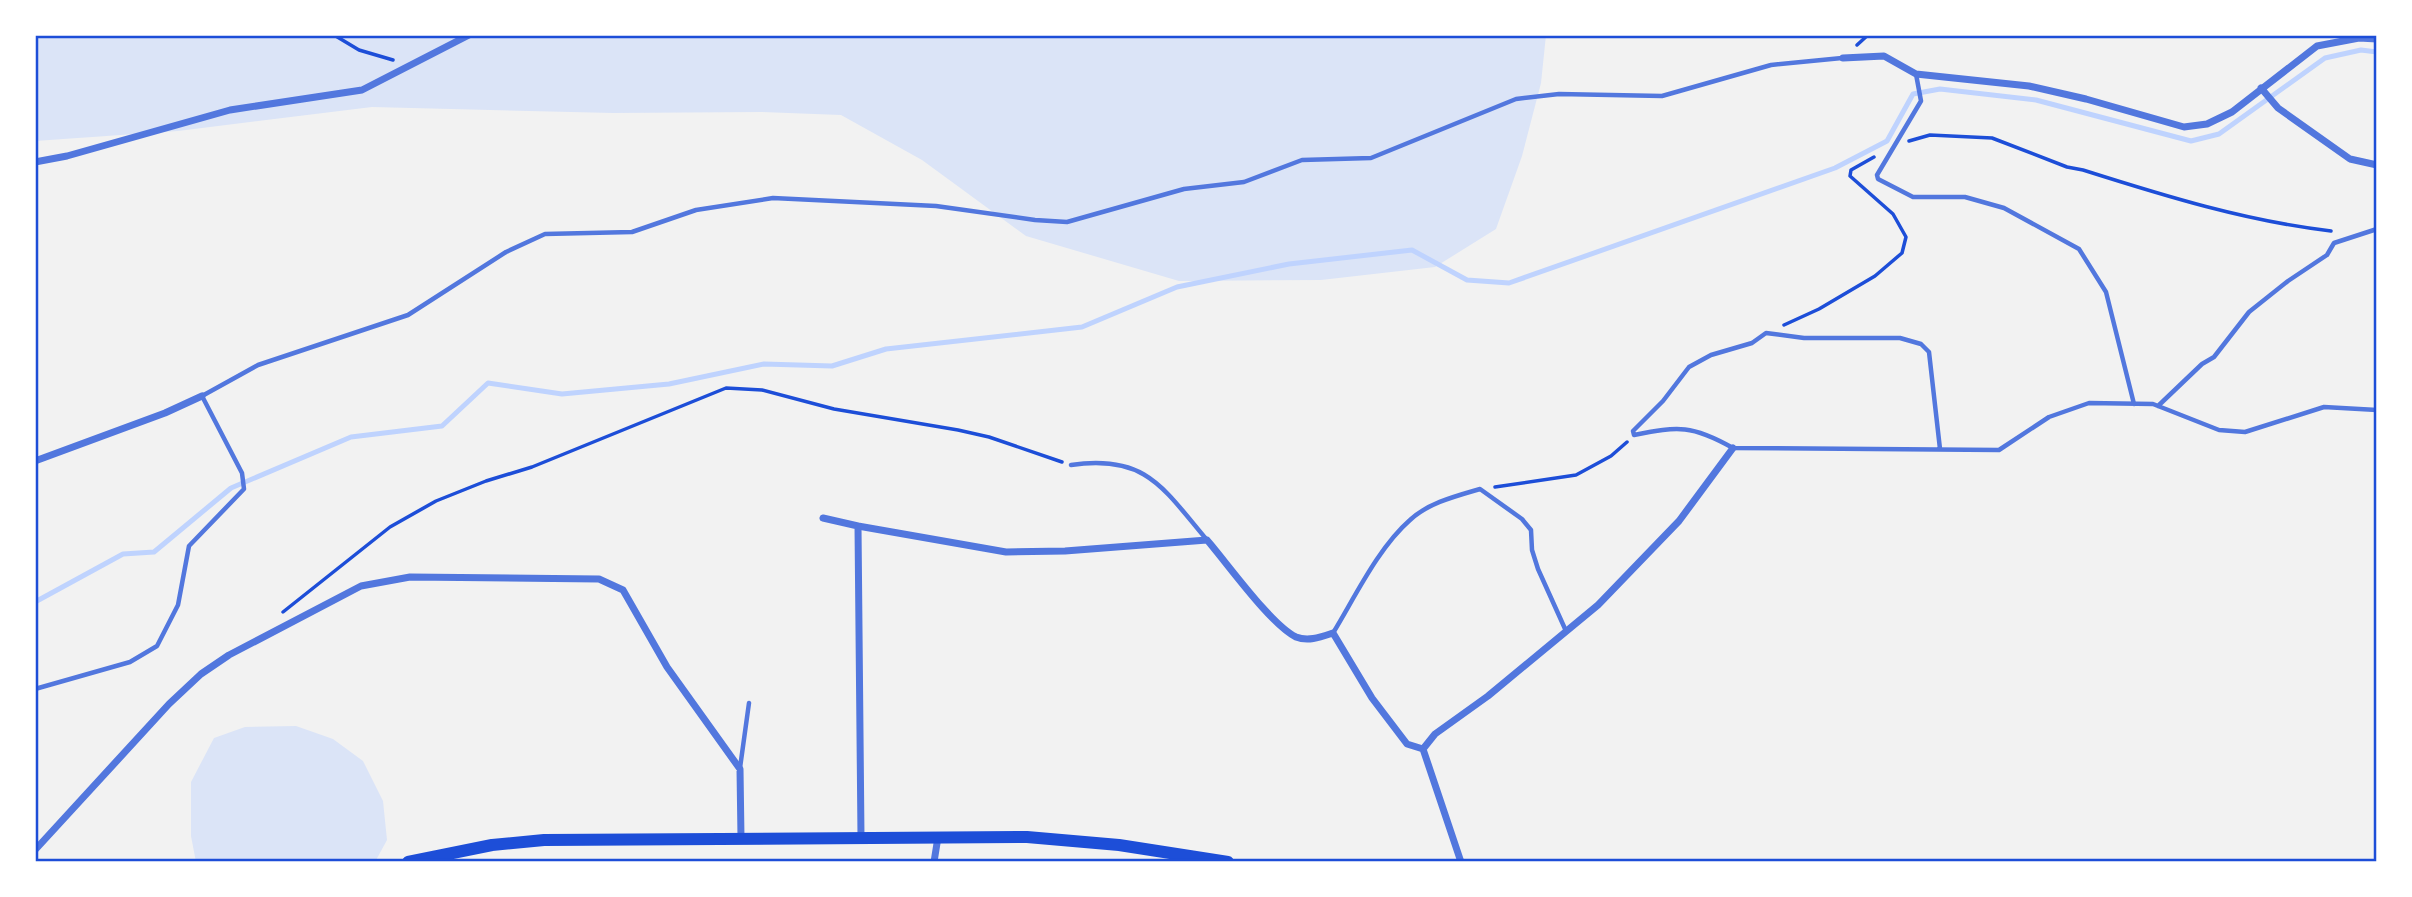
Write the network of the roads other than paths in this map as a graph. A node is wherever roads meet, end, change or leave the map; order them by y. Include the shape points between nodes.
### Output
1 (469, 35) edge
2 (2377, 39) edge
3 (1843, 58) joint
4 (1917, 78) junction
5 (2261, 88) junction
6 (35, 162) edge
7 (2377, 165) edge
8 (2377, 229) edge
9 (202, 396) junction
10 (2134, 404) junction
11 (2158, 406) junction
12 (2377, 410) edge
13 (1733, 448) junction
14 (1940, 449) junction
15 (35, 461) edge
16 (1071, 465) road end
17 (823, 518) dead end
18 (858, 526) junction
19 (1207, 540) junction
20 (1566, 632) junction
21 (1333, 633) junction
22 (35, 690) edge
23 (749, 703) dead end
24 (1423, 749) junction
25 (740, 769) junction
26 (938, 837) junction
27 (741, 838) junction
28 (861, 838) junction
29 (35, 850) edge
30 (1220, 861) edge
31 (408, 862) edge
32 (934, 862) edge
33 (1461, 862) edge

1 - 6 street via 362,90 230,110
2 - 5 street via 2359,37 2317,46
3 - 4 street via 1884,56
3 - 9 lane via 1771,65 1662,96 1559,94 1516,99 1371,159 1302,160 1244,182 1184,189 1067,222 936,206 773,198 695,210 632,232 545,234 506,252 408,315 258,365
4 - 5 street via 2029,86 2184,127 2207,124 2232,112
4 - 10 lane via 1921,101 1878,179 1913,197 1965,198 2004,208 2079,249 2106,292
5 - 7 street via 2276,107 2350,159
8 - 11 lane via 2334,243 2327,255 2249,312 2214,356
9 - 15 street
9 - 22 lane via 242,473 244,489 189,547 178,605 157,646 130,662
10 - 11 lane
10 - 14 lane via 2089,403 2049,417 1999,450
11 - 12 lane via 2219,430 2245,432 2324,407
13 - 14 lane
13 - 14 lane via 1688,428 1634,436 1633,431 1689,367 1711,355 1752,344 1766,333 1804,338 1900,338 1921,344 1929,352
13 - 20 street via 1679,521
16 - 19 lane via 1096,461 1139,470 1163,488
17 - 18 street
18 - 19 street via 1006,552
18 - 28 street
19 - 21 street via 1276,621 1297,637 1311,639
20 - 21 lane via 1538,569 1531,530 1479,489 1445,500 1411,519 1371,570
20 - 24 street via 1435,734
21 - 24 street via 1372,698 1407,744
23 - 25 lane
24 - 33 street
25 - 27 street
25 - 29 street via 667,667 623,590 599,579 410,577 361,586 201,674
26 - 28 main road
26 - 30 main road via 1040,838
26 - 32 street
27 - 28 main road
27 - 31 main road via 544,840

